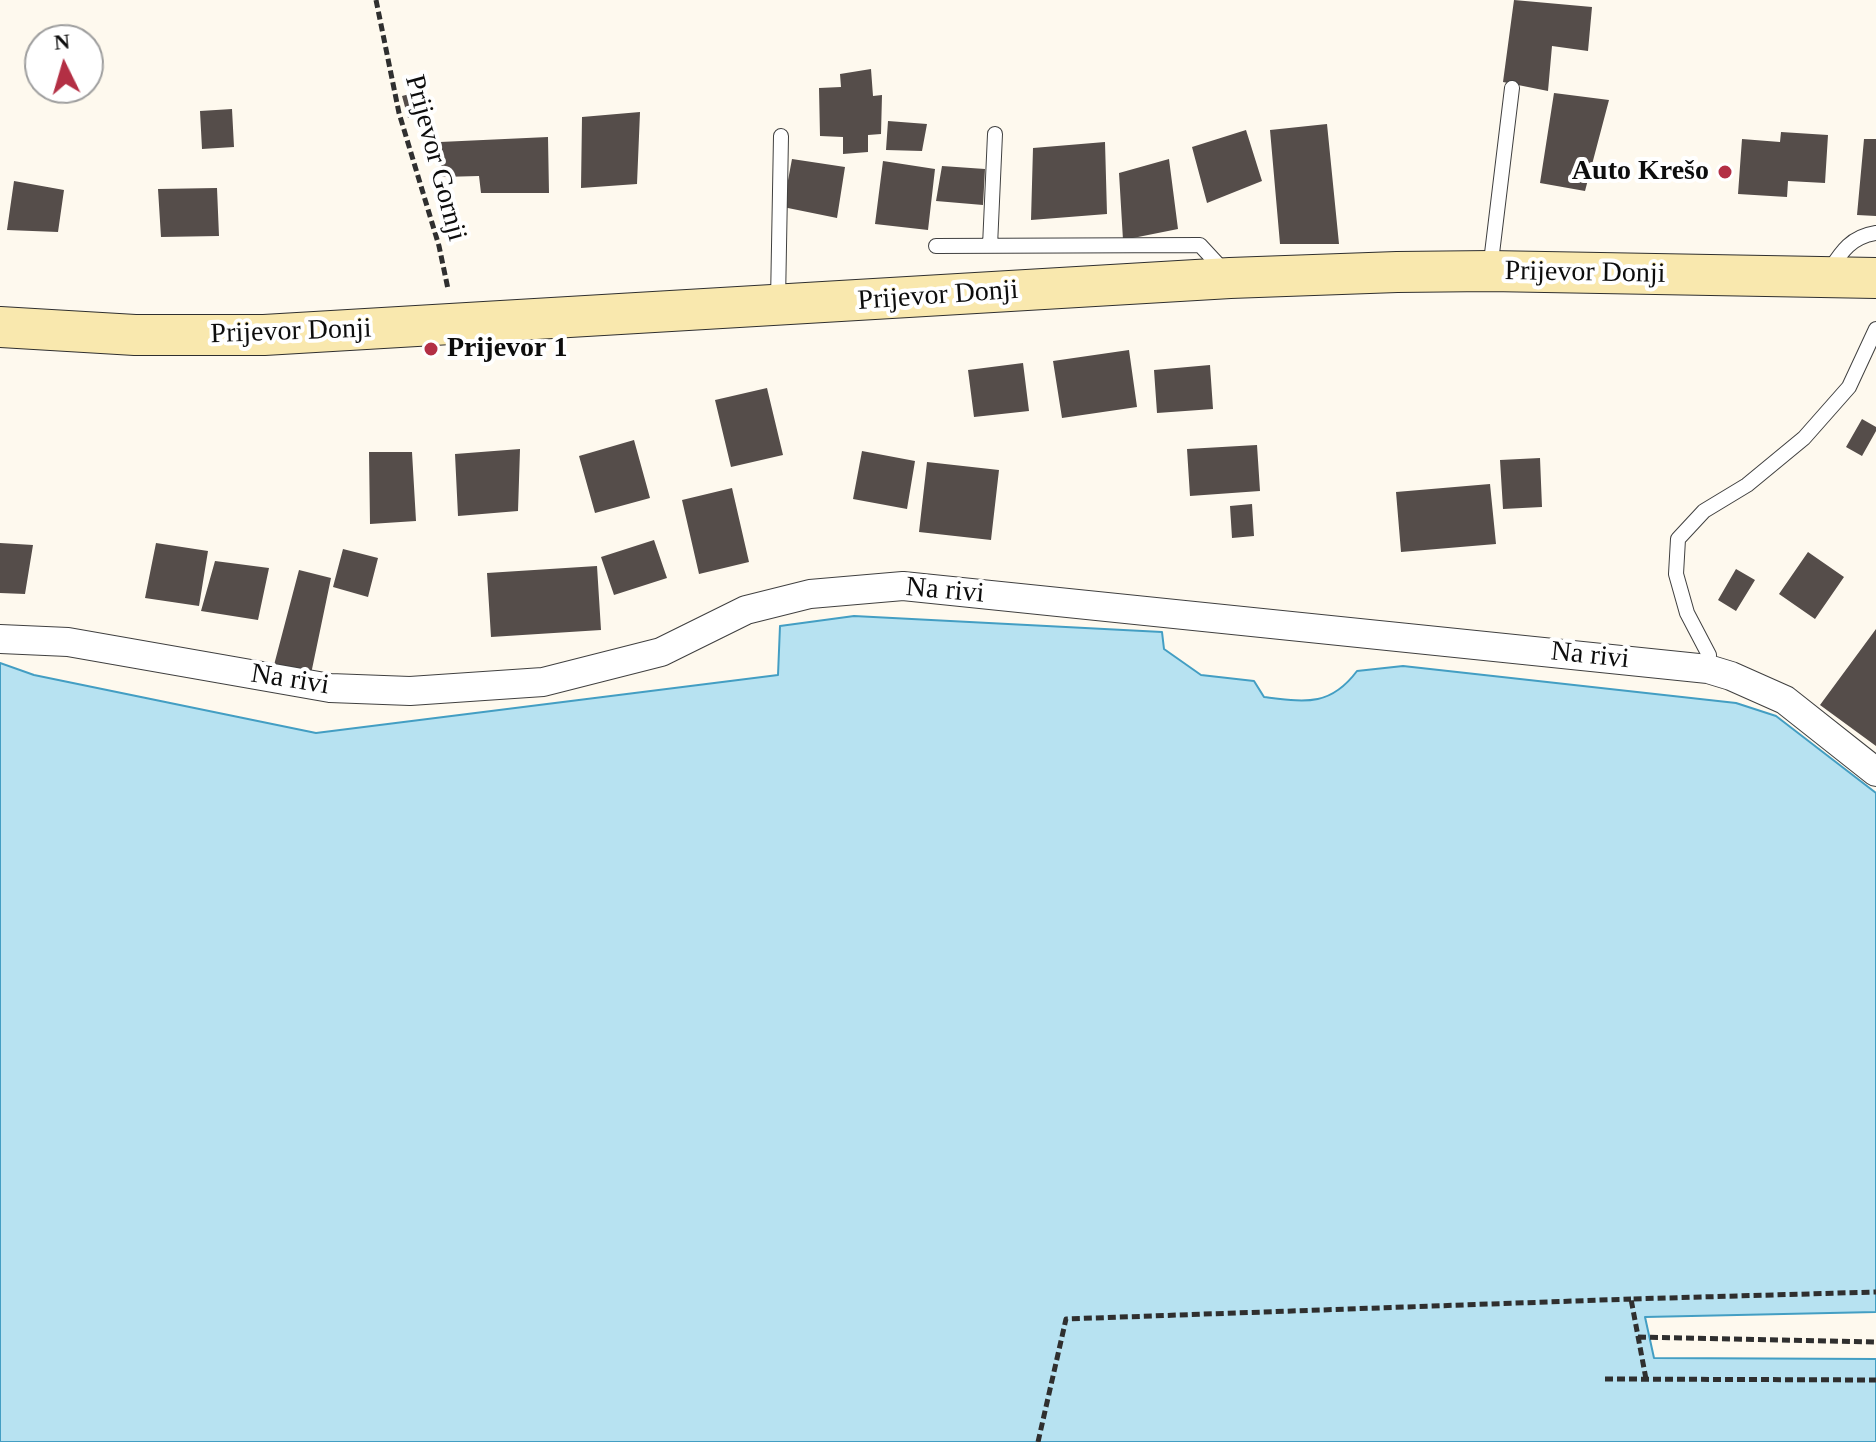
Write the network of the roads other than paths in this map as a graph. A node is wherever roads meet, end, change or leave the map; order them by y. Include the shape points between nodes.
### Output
1 (1512, 88) dead end
2 (995, 134) dead end
3 (781, 136) dead end
4 (1876, 233) edge
5 (936, 246) dead end
6 (990, 246) junction
7 (1490, 271) junction
8 (1824, 277) junction
9 (1230, 278) junction
10 (1876, 278) edge
11 (778, 306) junction
12 (0, 327) edge
13 (1876, 329) edge
14 (0, 639) edge
15 (1708, 669) junction
16 (1876, 772) edge

1 - 7 lane
2 - 6 lane
3 - 11 lane
4 - 8 lane via 1846,245
5 - 6 lane
6 - 9 lane via 1200,245
7 - 8 main road, Prijevor Donji
7 - 9 main road, Prijevor Donji
8 - 10 main road, Prijevor Donji
9 - 11 main road, Prijevor Donji
11 - 12 main road, Prijevor Donji via 264,335
13 - 15 lane via 1849,387 1804,438 1747,485 1704,511 1678,539 1676,574 1687,613 1709,655
14 - 15 street, Na rivi via 68,642 330,688 410,691 543,682 661,652 746,610 810,594 903,586
15 - 16 street, Na rivi via 1785,700

